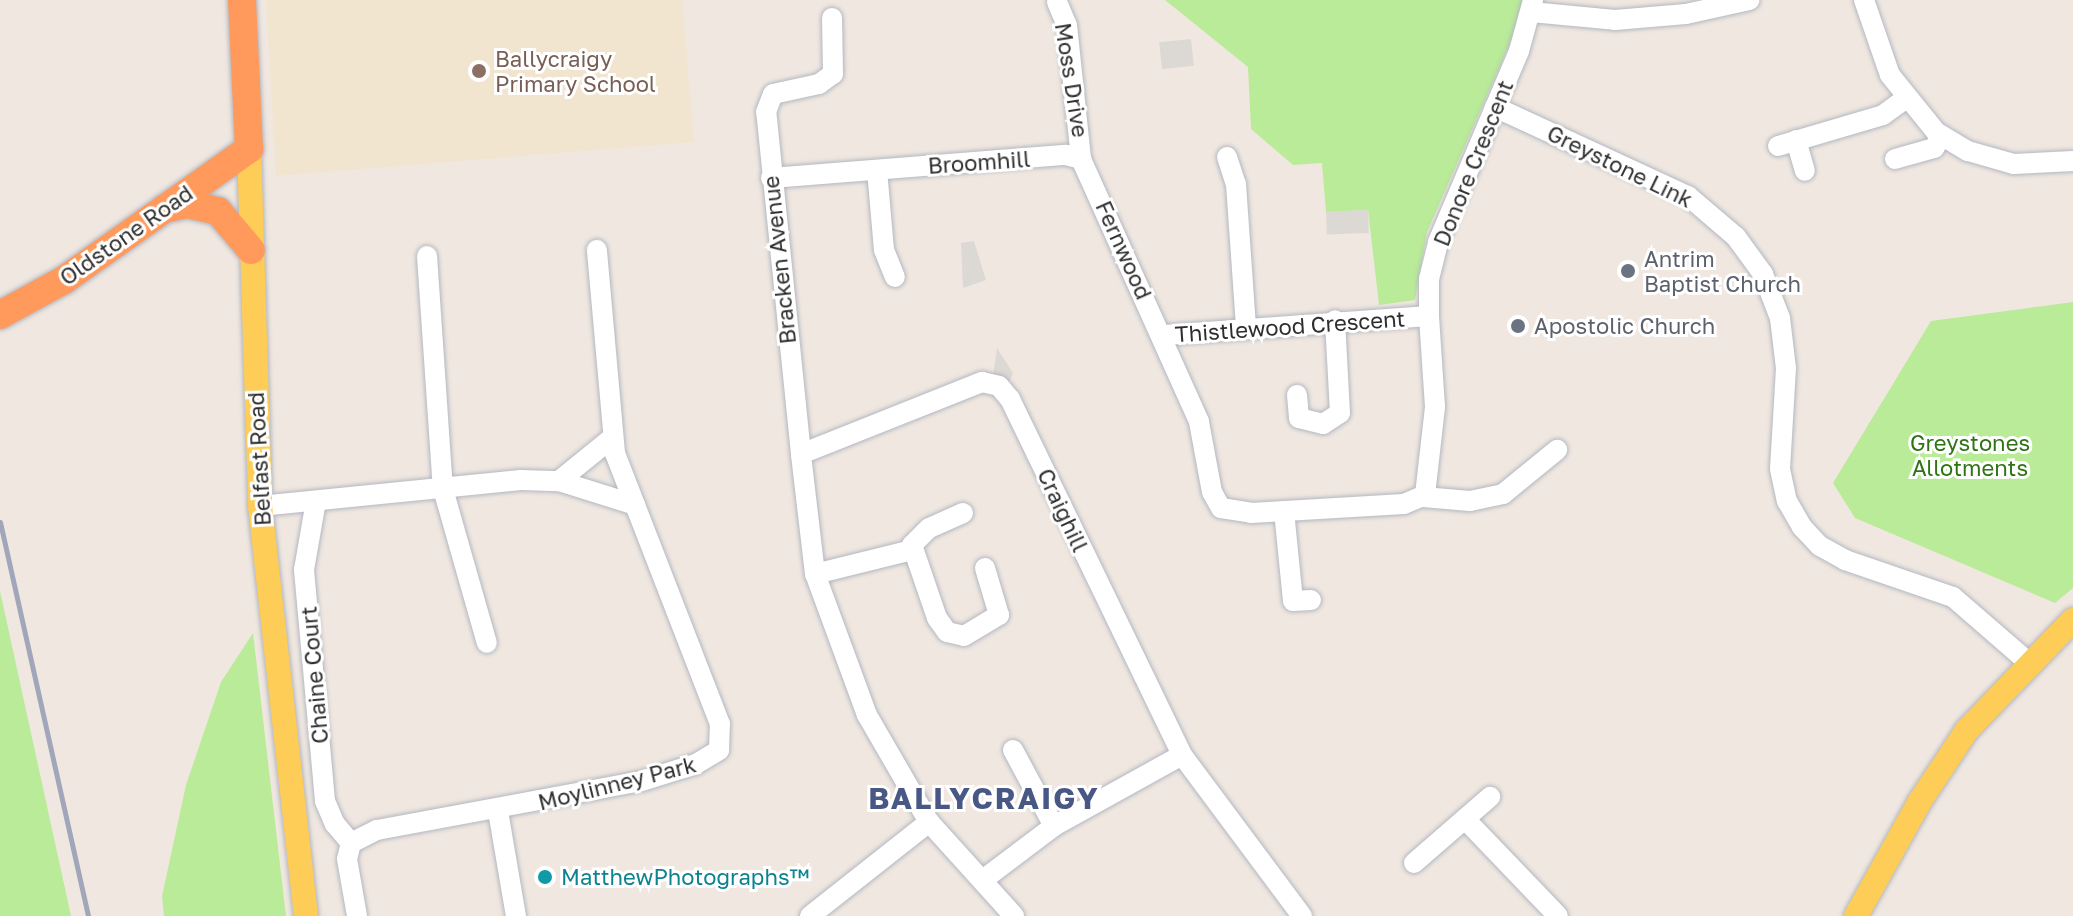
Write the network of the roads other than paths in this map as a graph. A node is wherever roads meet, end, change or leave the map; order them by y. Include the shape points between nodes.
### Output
1 (242, 0) edge
2 (1749, 0) edge
3 (1864, 0) edge
4 (1057, 2) dead end
5 (1532, 6) edge
6 (832, 18) dead end
7 (1905, 99) junction
8 (1495, 107) junction
9 (1942, 136) junction
10 (249, 149) junction
11 (1227, 157) dead end
12 (1081, 159) junction
13 (1895, 159) dead end
14 (2073, 161) edge
15 (877, 170) junction
16 (1805, 171) dead end
17 (771, 178) junction
18 (163, 209) junction
19 (251, 250) junction
20 (597, 250) dead end
21 (427, 256) dead end
22 (895, 277) dead end
23 (0, 315) edge
24 (1429, 316) junction
25 (1335, 320) junction
26 (1246, 326) junction
27 (1162, 335) junction
28 (1297, 395) dead end
29 (612, 438) junction
30 (1557, 450) dead end
31 (801, 454) junction
32 (559, 481) junction
33 (443, 489) junction
34 (1423, 497) junction
35 (316, 501) junction
36 (635, 505) junction
37 (260, 506) junction
38 (1284, 511) junction
39 (963, 513) dead end
40 (912, 550) junction
41 (985, 568) dead end
42 (815, 574) junction
43 (1311, 600) dead end
44 (2073, 620) edge
45 (487, 643) dead end
46 (2028, 662) junction
47 (1013, 750) dead end
48 (1182, 755) junction
49 (1490, 797) dead end
50 (498, 811) junction
51 (1465, 819) junction
52 (929, 822) junction
53 (1054, 826) junction
54 (351, 843) junction
55 (1414, 863) dead end
56 (984, 879) junction
57 (306, 916) edge
58 (357, 916) edge
59 (516, 916) edge
60 (810, 916) edge
61 (1014, 916) edge
62 (1302, 916) edge
63 (1558, 916) edge
64 (1856, 916) edge

1 - 10 highway, Belfast Road
2 - 5 street, Donore Crescent via 1686,14 1615,20
3 - 7 street via 1878,51
4 - 12 street, Moss Drive via 1067,25
5 - 8 street, Donore Crescent
6 - 17 street, Bracken Avenue via 833,74 819,84 773,94 768,103
7 - 9 street
7 - 16 street via 1883,115 1787,143
8 - 24 street, Donore Crescent via 1438,242 1429,279
8 - 46 street, Greystone Link via 1688,196 1736,237 1763,274 1780,318 1786,368 1781,477 1802,527 1820,546 1845,560 1953,597
9 - 13 street via 1934,148
9 - 14 street via 1975,154 2014,164
10 - 18 highway, Oldstone Road
10 - 19 main road, Belfast Road
11 - 26 street via 1236,184
12 - 15 street, Broomhill via 1066,155
12 - 27 street, Fernwood
15 - 17 street, Broomhill
15 - 22 street via 884,250
17 - 31 street, Bracken Avenue
18 - 19 highway via 187,204 218,211
18 - 23 highway, Oldstone Road via 64,280
19 - 37 main road, Belfast Road
20 - 29 street
21 - 33 street
24 - 25 street, Thistlewood Crescent
24 - 34 street, Thistlewood Crescent via 1435,407 1431,473
25 - 26 street, Thistlewood Crescent
25 - 28 street via 1340,413 1323,424 1299,418
26 - 27 street, Thistlewood Crescent
27 - 38 street, Fernwood via 1201,429 1217,503 1238,513
29 - 32 street
29 - 36 street
30 - 34 street via 1503,494 1460,502
31 - 42 street
31 - 48 street, Craighill via 980,382 1002,388
32 - 33 street
32 - 36 street
33 - 35 street
33 - 45 street
34 - 38 street via 1404,504
35 - 37 street
35 - 54 street, Chaine Court via 304,570 325,801
36 - 50 street, Moylinney Park via 720,724 719,750 696,764 642,781
37 - 57 main road, Belfast Road
38 - 43 street via 1293,601
39 - 40 street via 929,528
40 - 41 street via 937,618 954,636 984,627 999,615
40 - 42 street
42 - 52 street via 867,715
44 - 46 main road
46 - 64 main road via 1942,765
47 - 53 street
48 - 53 street
48 - 62 street, Craighill
49 - 51 street
50 - 54 street, Moylinney Park via 377,830
50 - 59 street
51 - 55 street
51 - 63 street
52 - 56 street
52 - 60 street
53 - 56 street
54 - 58 street via 347,859
56 - 61 street

